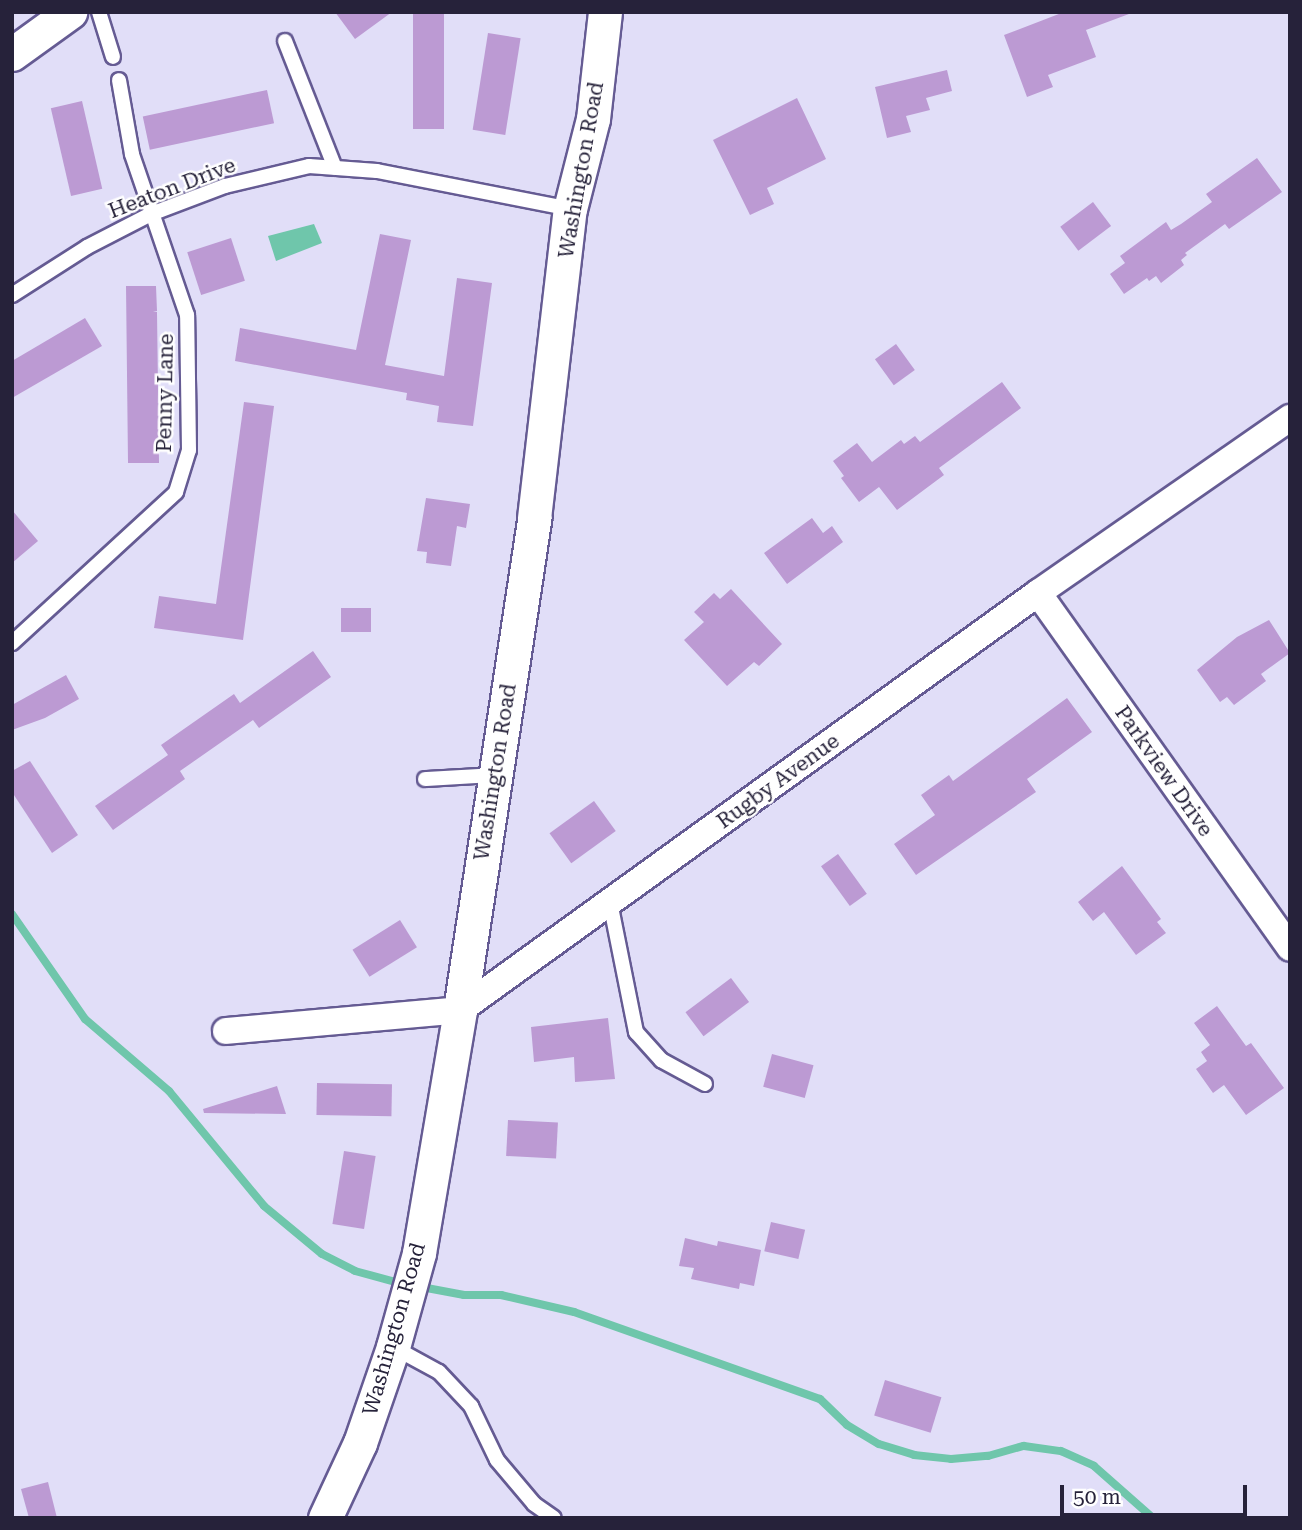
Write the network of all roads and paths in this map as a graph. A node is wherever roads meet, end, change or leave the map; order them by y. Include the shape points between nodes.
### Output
1 (70, 12) edge
2 (99, 12) edge
3 (606, 12) edge
4 (285, 41) dead end
5 (12, 54) edge
6 (113, 57) dead end
7 (119, 80) dead end
8 (335, 168) junction
9 (570, 209) junction
10 (151, 214) junction
11 (12, 295) edge
12 (1290, 418) edge
13 (1038, 593) junction
14 (12, 643) edge
15 (494, 775) junction
16 (425, 779) dead end
17 (610, 902) junction
18 (1290, 948) edge
19 (460, 1010) junction
20 (226, 1031) dead end
21 (705, 1084) dead end
22 (393, 1347) junction
23 (325, 1518) edge
24 (554, 1518) edge

1 - 5 street
2 - 6 lane
3 - 9 street, Washington Road via 593,119
4 - 8 lane
7 - 10 lane, Penny Lane via 132,154
8 - 9 lane, Heaton Drive via 377,171
8 - 10 lane, Heaton Drive via 309,166 225,186
9 - 15 street, Washington Road via 534,518
10 - 11 lane, Heaton Drive via 86,247
10 - 14 lane, Penny Lane via 187,315 189,450 176,492
12 - 13 street, Rugby Avenue
13 - 17 street, Rugby Avenue
13 - 18 street, Parkview Drive
15 - 16 lane
15 - 19 street, Washington Road
17 - 19 street, Rugby Avenue
17 - 21 lane via 636,1032 661,1060
19 - 20 street
19 - 22 street, Washington Road via 419,1253
22 - 23 street, Washington Road via 359,1443
22 - 24 lane via 439,1372 471,1406 497,1460 534,1504

